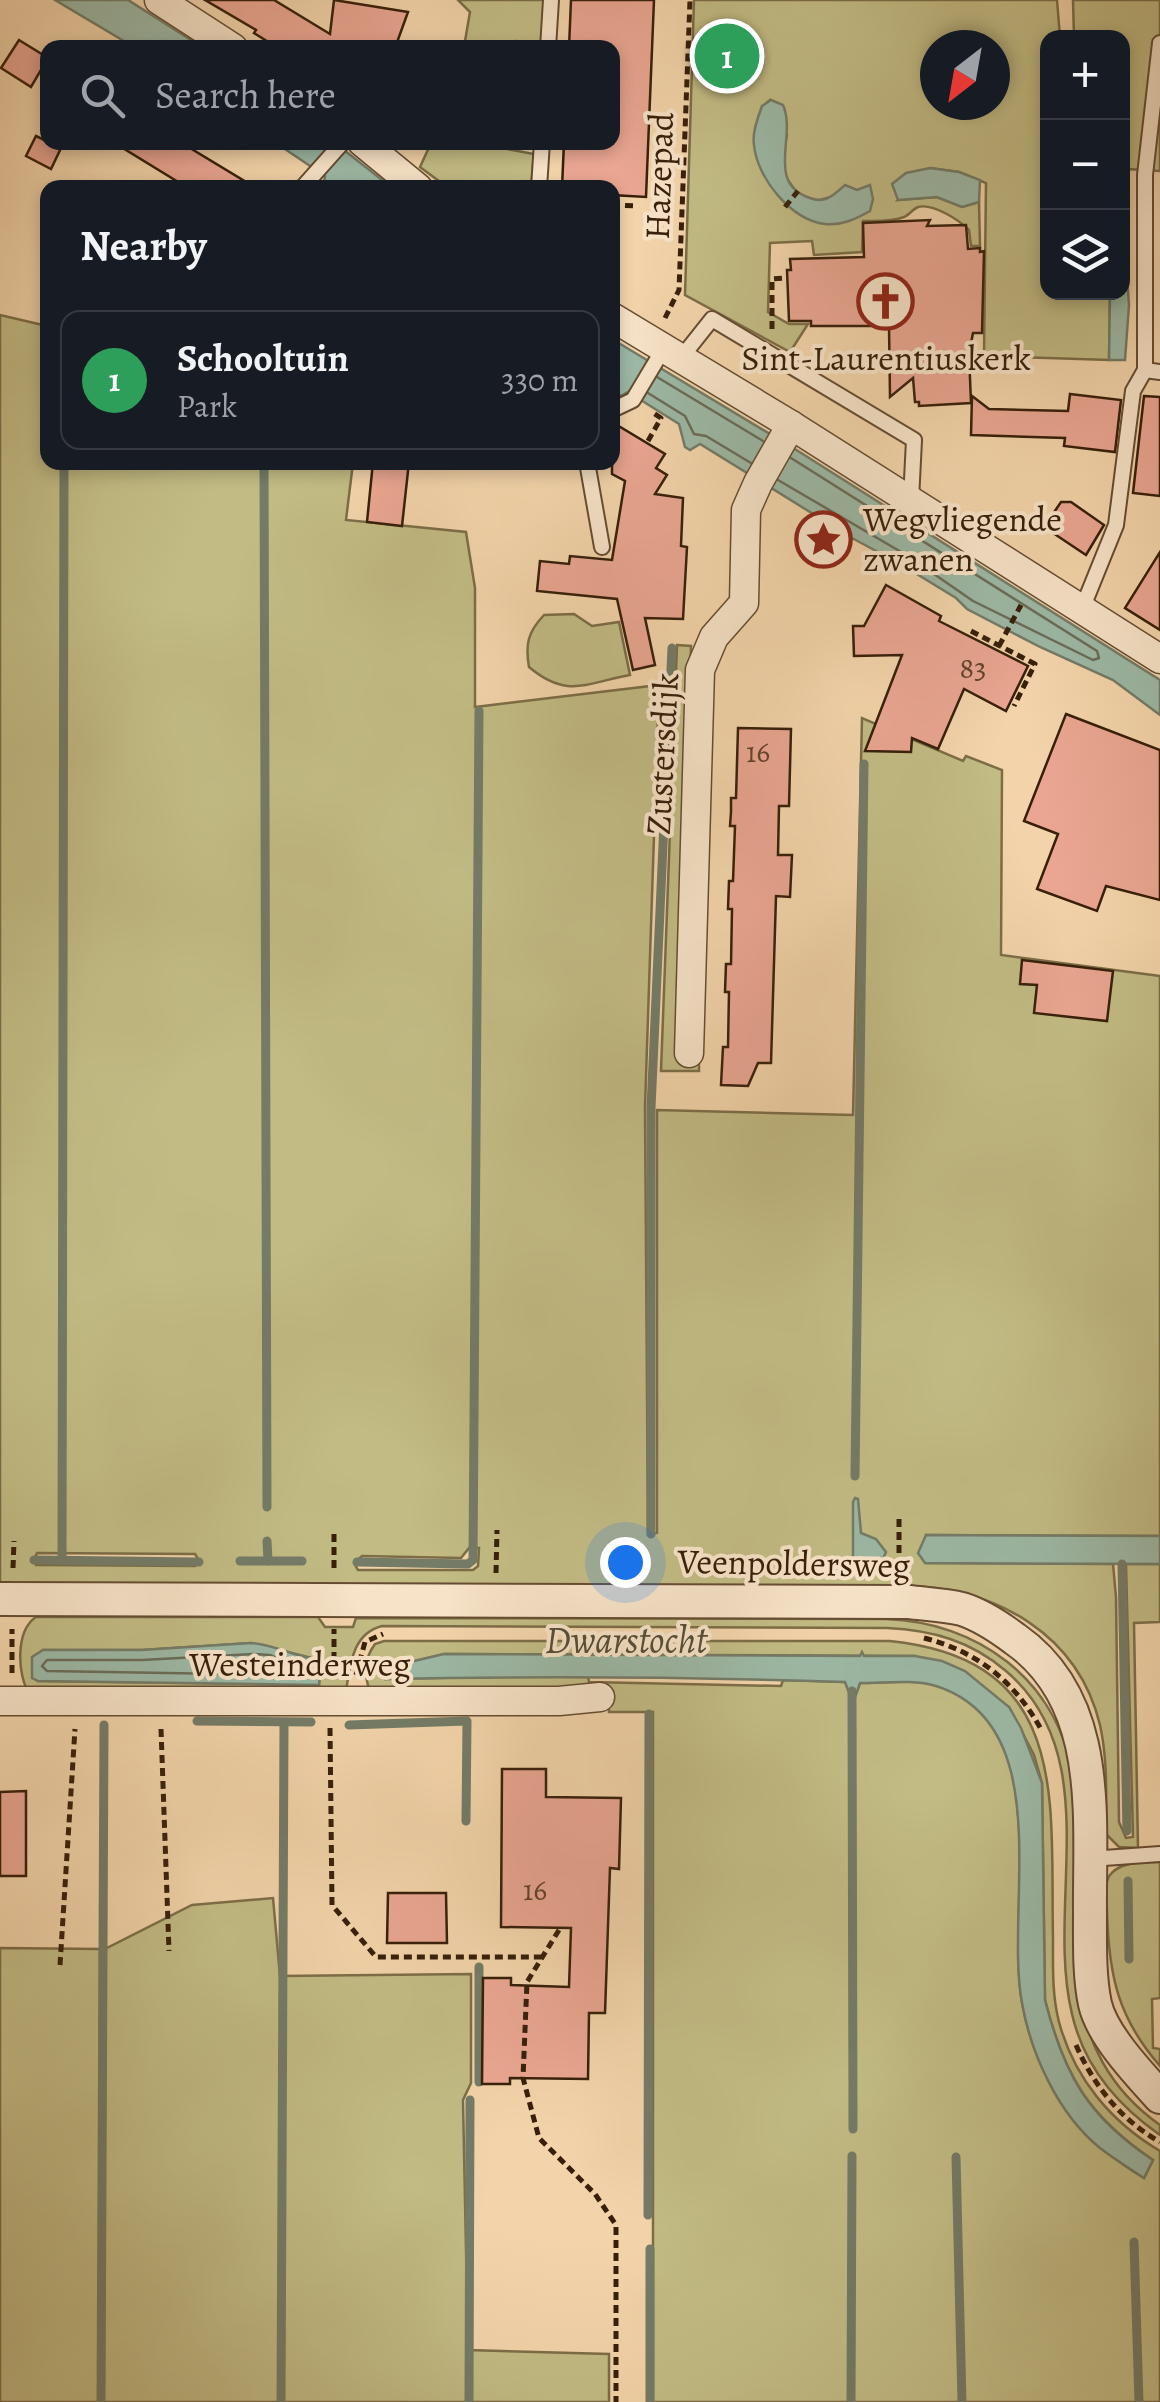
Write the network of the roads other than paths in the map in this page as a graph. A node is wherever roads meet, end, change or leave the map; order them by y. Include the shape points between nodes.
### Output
1 (159, 0) edge
2 (551, 0) edge
3 (220, 40) edge
4 (548, 40) edge
5 (1160, 43) edge
6 (338, 150) edge
7 (372, 150) edge
8 (541, 150) edge
9 (315, 180) edge
10 (408, 180) edge
11 (540, 180) edge
12 (620, 323) edge
13 (667, 355) junction
14 (1152, 371) edge
15 (620, 406) edge
16 (789, 429) junction
17 (588, 470) edge
18 (911, 500) junction
19 (602, 547) dead end
20 (1082, 608) junction
21 (1160, 660) edge
22 (689, 1053) dead end
23 (0, 1599) edge
24 (600, 1697) dead end
25 (0, 1701) edge
26 (1160, 1854) edge
27 (1089, 1859) junction
28 (1160, 2097) edge

1 - 3 street
2 - 4 lane
5 - 14 lane via 1145,175
6 - 9 lane
7 - 10 street
8 - 11 lane
12 - 13 street
13 - 15 lane via 634,400
13 - 16 street
13 - 18 lane via 712,319 765,350 914,440
14 - 20 lane via 1133,392 1116,525
16 - 18 street
16 - 22 street, Zustersdijk via 746,510 744,603 714,637 700,670
17 - 19 lane
18 - 20 street
20 - 21 street
23 - 27 street, Veenpoldersweg via 900,1602 962,1610 1032,1650 1057,1682 1085,1748
24 - 25 street, Westeinderweg
26 - 27 lane
27 - 28 street, Veenpoldersweg via 1095,2006 1126,2060

